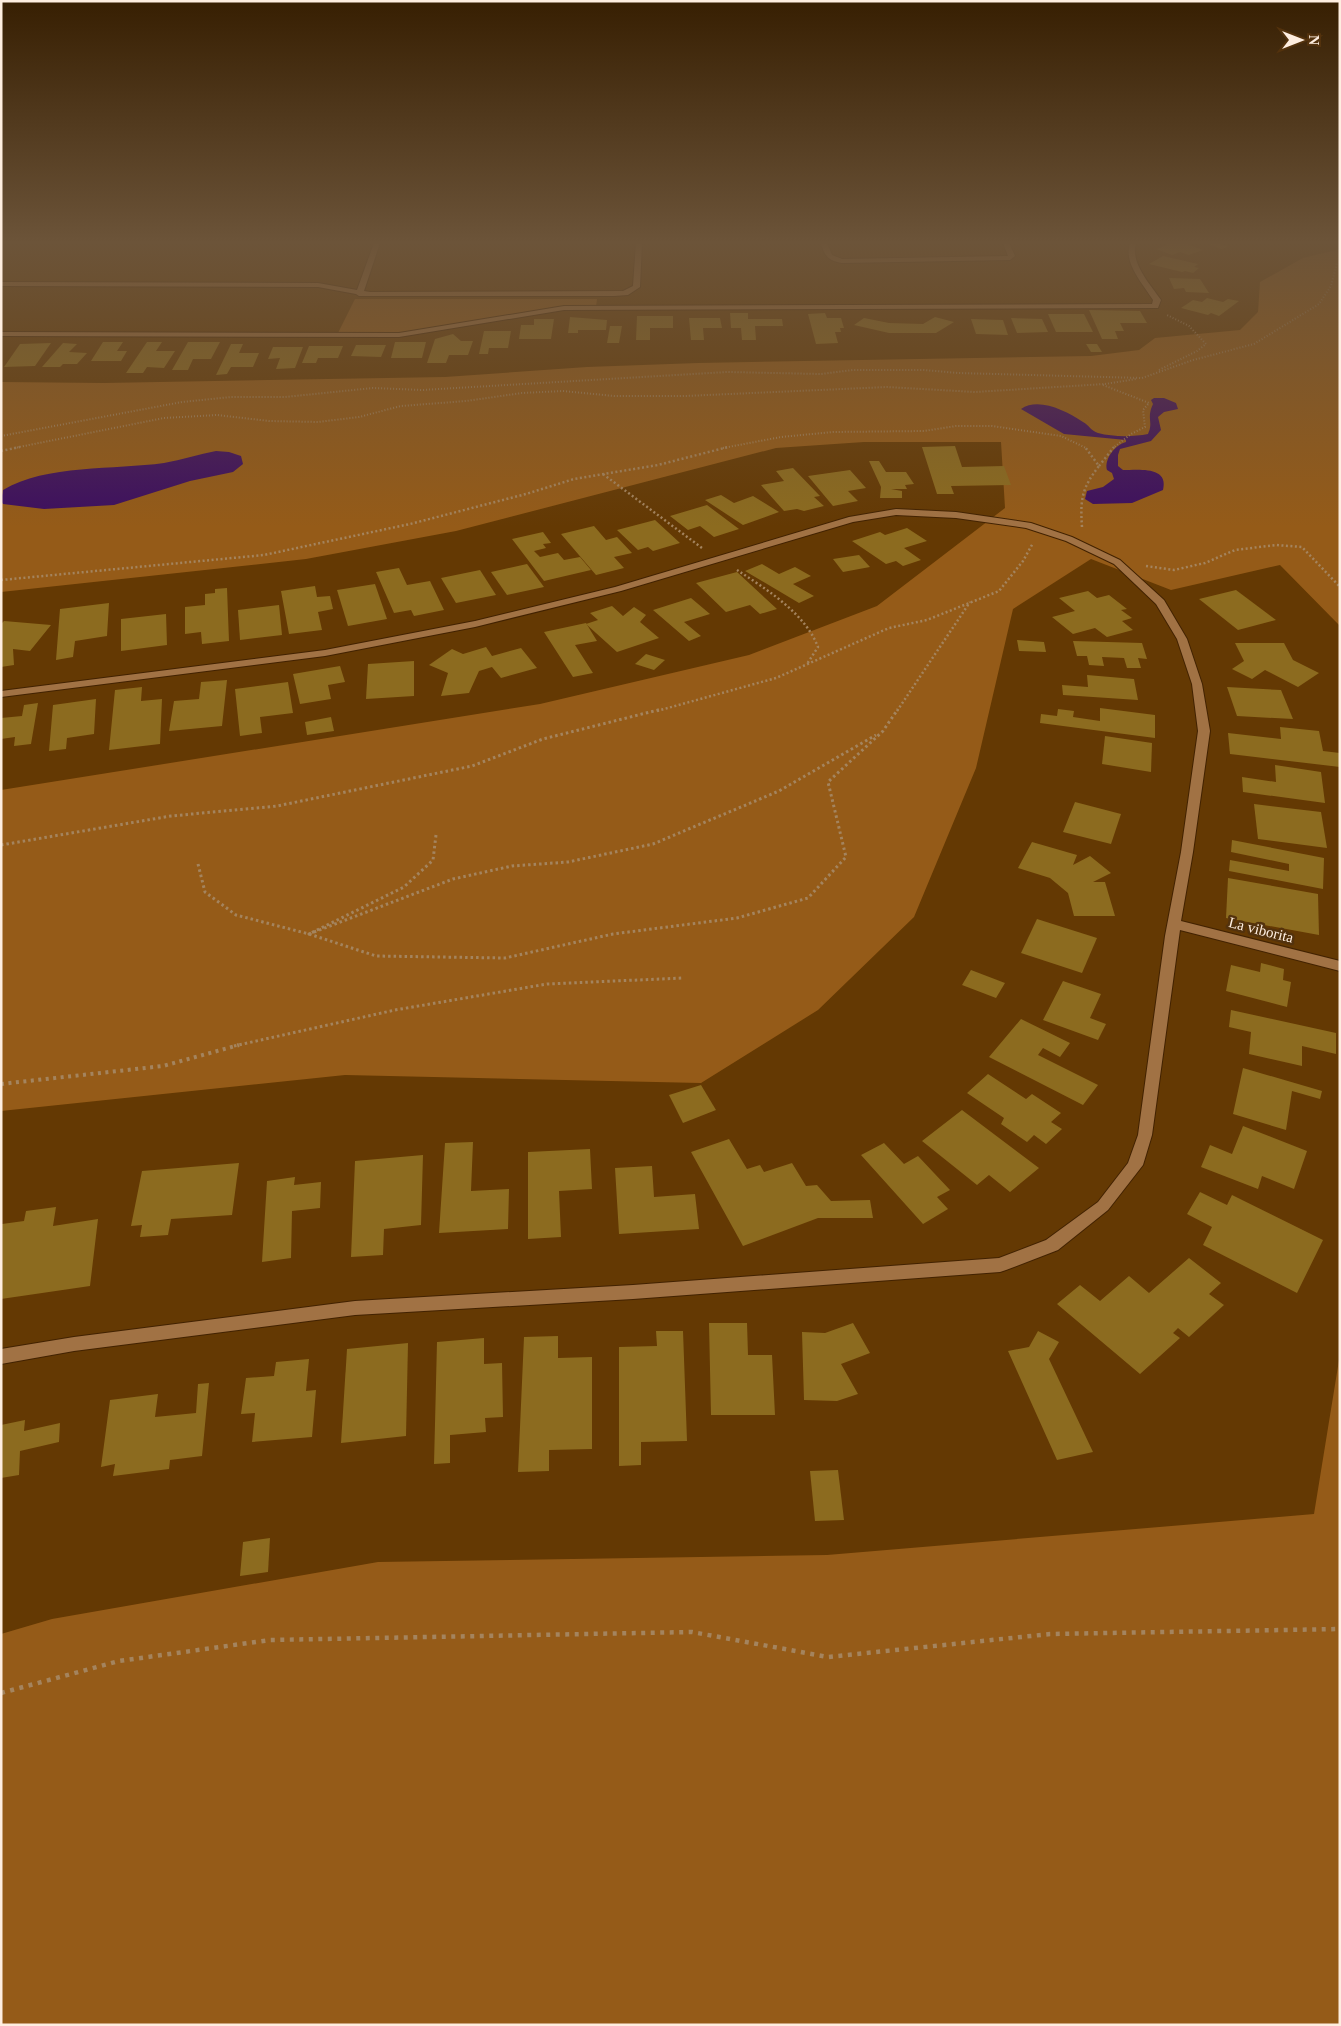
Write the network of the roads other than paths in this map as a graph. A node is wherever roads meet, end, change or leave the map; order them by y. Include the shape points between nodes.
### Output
1 (1, 694) edge
2 (1174, 924) junction
3 (1340, 966) edge
4 (1, 1356) edge

1 - 2 street via 325,653 475,624 618,589 879,513 956,515 1028,524 1117,562 1160,602 1182,639 1198,684 1204,731
2 - 3 street, La viborita
2 - 4 street via 1145,1135 1135,1165 1103,1206 1052,1245 1000,1265 633,1292 355,1308

